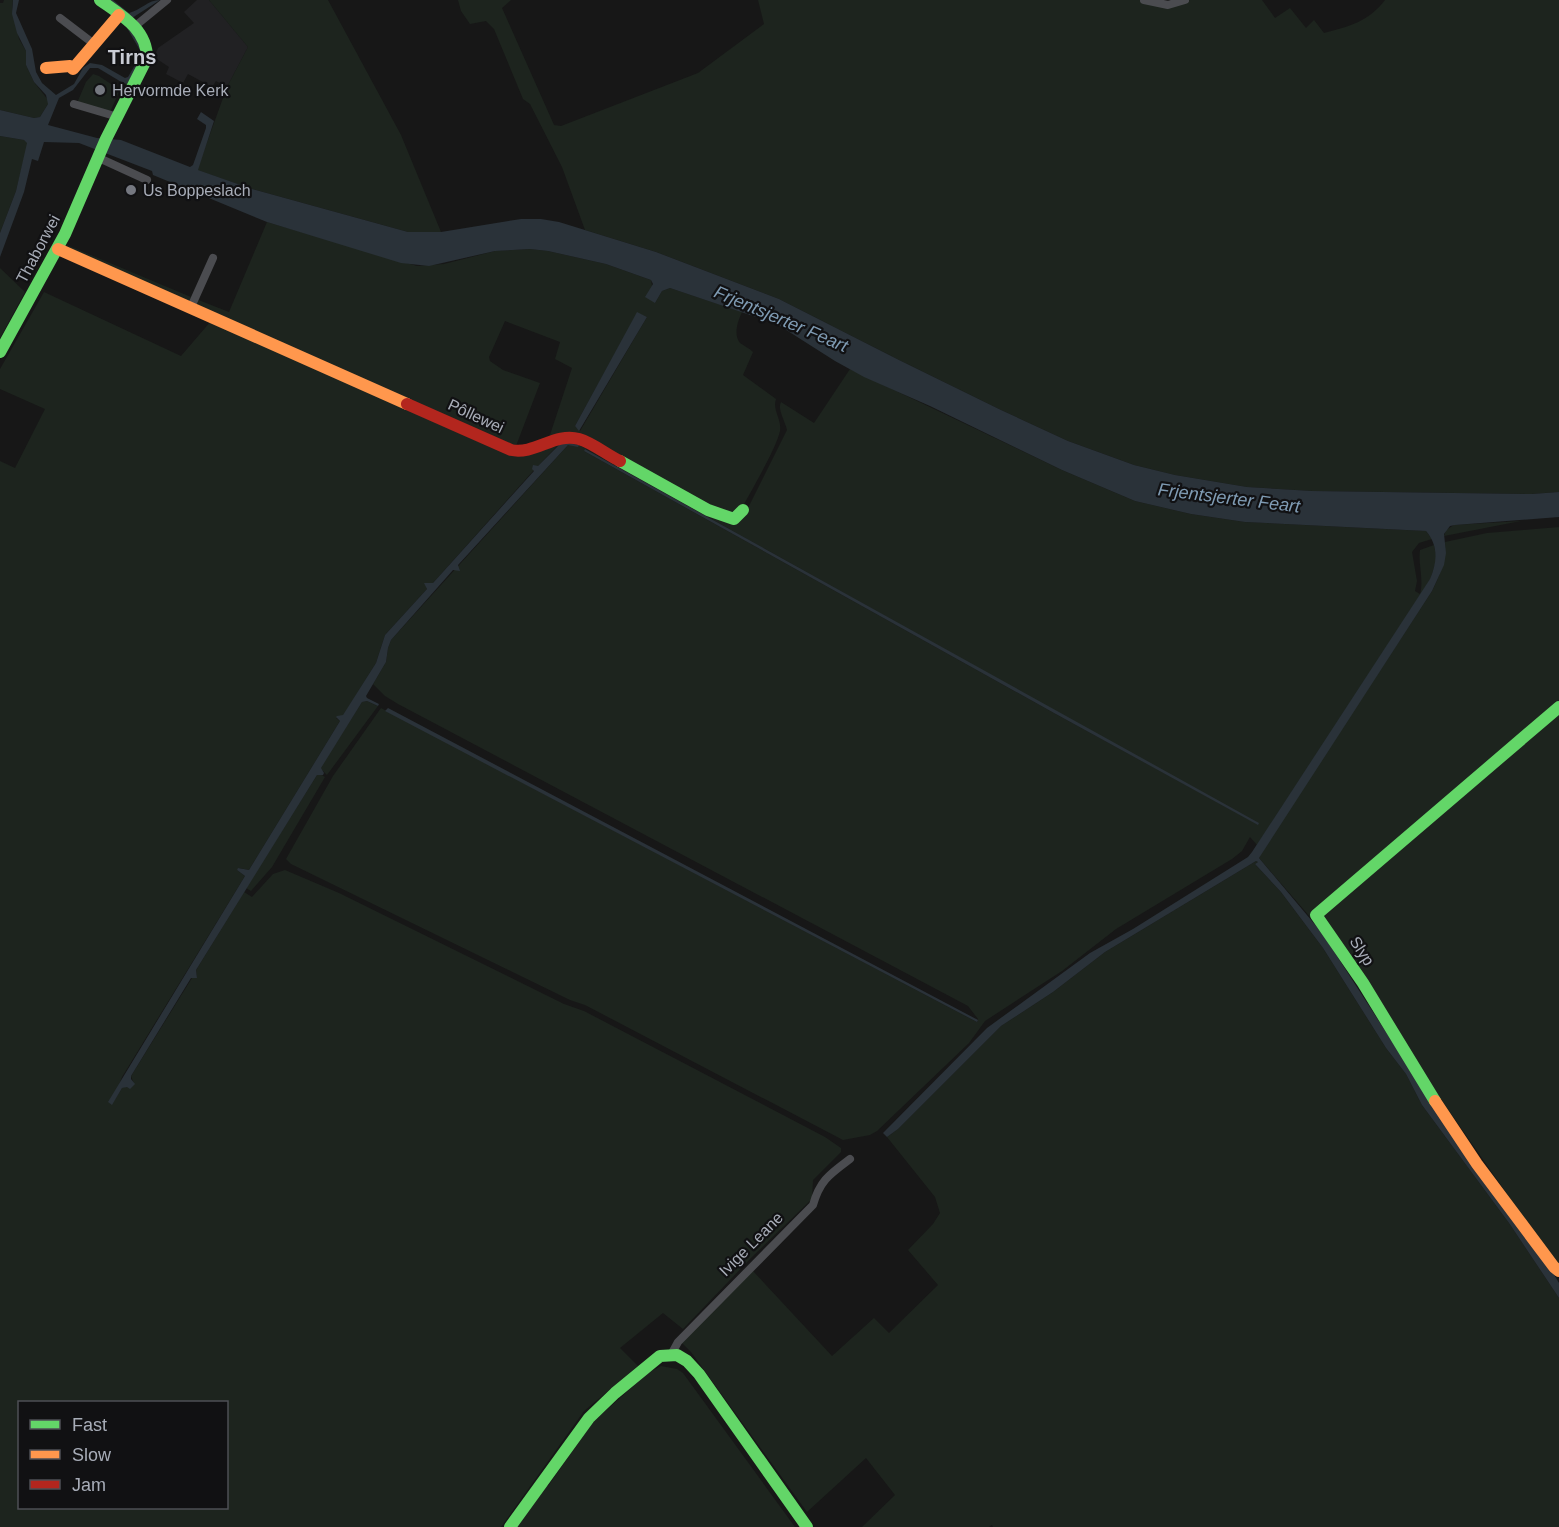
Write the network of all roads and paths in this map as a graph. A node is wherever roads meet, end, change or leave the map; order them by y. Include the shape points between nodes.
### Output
1 (100, 0) edge
2 (167, 0) edge
3 (1144, 0) edge
4 (1185, 0) edge
5 (119, 15) junction
6 (60, 18) dead end
7 (134, 27) junction
8 (94, 44) junction
9 (46, 68) dead end
10 (74, 104) dead end
11 (118, 117) junction
12 (102, 149) junction
13 (147, 180) dead end
14 (58, 249) junction
15 (213, 258) dead end
16 (191, 307) junction
17 (0, 352) edge
18 (743, 510) dead end
19 (1559, 706) edge
20 (850, 1159) dead end
21 (1559, 1271) edge
22 (672, 1353) junction
23 (510, 1527) edge
24 (807, 1527) edge

1 - 5 street
2 - 7 street
3 - 4 street via 1168,4
5 - 7 street
5 - 8 street
6 - 8 street
7 - 11 street, Thaborwei via 148,48 147,58
8 - 9 street via 73,69
10 - 11 street
11 - 12 street, Thaborwei
12 - 13 street
12 - 14 street, Thaborwei
14 - 16 street, Pôllewei
14 - 17 street, Thaborwei
15 - 16 street
16 - 18 street, Pôllewei via 511,450 523,452 559,438 579,439 708,510 734,519
19 - 21 street, Slyp via 1316,915 1435,1101 1507,1206
20 - 22 street, Ivige Leane via 824,1178 813,1205 678,1342
22 - 23 street, Ivige Leane via 660,1356 596,1411
22 - 24 street via 682,1356 699,1374

